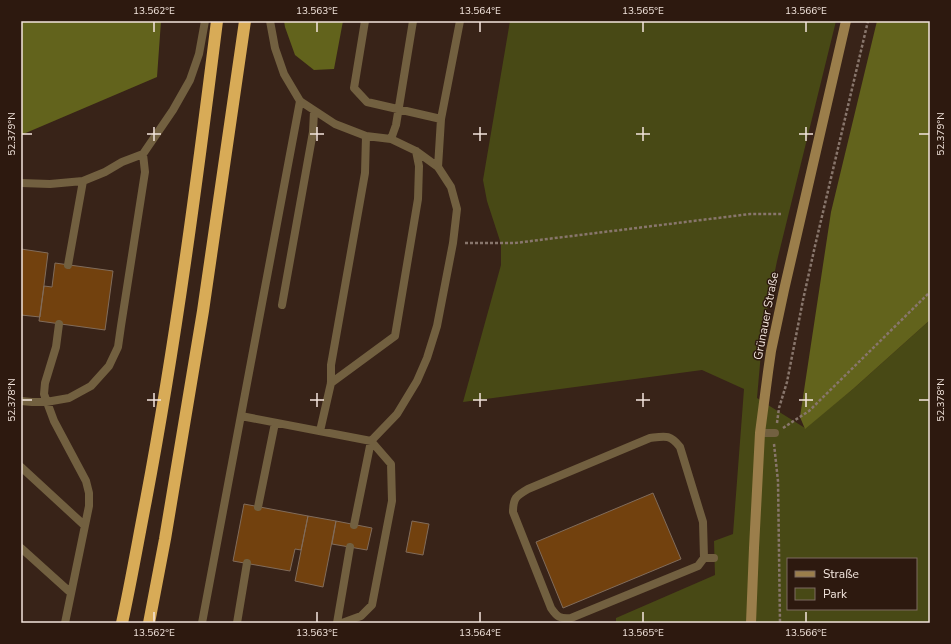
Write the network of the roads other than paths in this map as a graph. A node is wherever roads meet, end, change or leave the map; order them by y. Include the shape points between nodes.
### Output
1 (206, 21) edge
2 (217, 21) edge
3 (245, 21) edge
4 (270, 21) edge
5 (365, 21) edge
6 (413, 21) edge
7 (460, 21) edge
8 (846, 21) edge
9 (300, 101) junction
10 (398, 109) junction
11 (314, 111) junction
12 (441, 119) junction
13 (366, 136) junction
14 (391, 139) junction
15 (416, 151) junction
16 (143, 154) junction
17 (438, 167) junction
18 (83, 181) junction
19 (21, 184) edge
20 (68, 265) dead end
21 (282, 305) dead end
22 (59, 324) dead end
23 (331, 383) junction
24 (21, 401) edge
25 (46, 402) junction
26 (241, 416) junction
27 (275, 423) junction
28 (320, 431) junction
29 (760, 432) junction
30 (775, 433) road end
31 (371, 441) junction
32 (21, 467) edge
33 (258, 506) dead end
34 (84, 525) junction
35 (354, 525) dead end
36 (350, 547) dead end
37 (21, 548) edge
38 (704, 558) junction
39 (714, 558) dead end
40 (248, 564) dead end
41 (71, 593) junction
42 (65, 623) edge
43 (122, 623) edge
44 (149, 623) edge
45 (202, 623) edge
46 (237, 623) edge
47 (337, 623) edge
48 (342, 623) edge
49 (751, 623) edge

1 - 16 lane via 190,80
2 - 43 highway via 174,335
3 - 44 highway via 204,311
4 - 9 lane via 275,48 284,74
5 - 10 lane via 354,88 367,102
6 - 10 lane
7 - 12 lane
8 - 29 main road, Grünauer Straße via 782,297 771,350
9 - 11 lane
9 - 26 lane
10 - 12 lane
10 - 14 lane
11 - 13 lane via 335,124
11 - 21 lane via 314,132
12 - 17 lane
13 - 14 lane
13 - 23 lane via 365,174 331,365
14 - 15 lane
15 - 17 lane
15 - 23 lane via 419,166 418,199 395,336
16 - 18 lane
16 - 25 lane via 145,172 118,346 109,366 91,386 69,398
17 - 31 lane via 451,187 457,209 437,326 417,381 397,414
18 - 19 lane
18 - 20 lane
22 - 25 lane via 56,346 45,383
23 - 28 lane
24 - 25 lane
25 - 34 lane via 86,482 89,506
26 - 27 lane
26 - 45 lane
27 - 28 lane
27 - 33 lane
28 - 31 lane
29 - 30 lane
29 - 49 main road, Grünauer Straße
31 - 35 lane
31 - 48 lane via 390,464 392,502 372,605 361,616
32 - 34 lane
34 - 41 lane
36 - 47 lane
37 - 41 lane
38 - 38 lane via 703,522 680,447 674,439 664,436 650,438 528,489 517,494 513,502 513,512 552,608 556,615 563,619 698,566
38 - 39 lane
40 - 46 lane
41 - 42 lane

